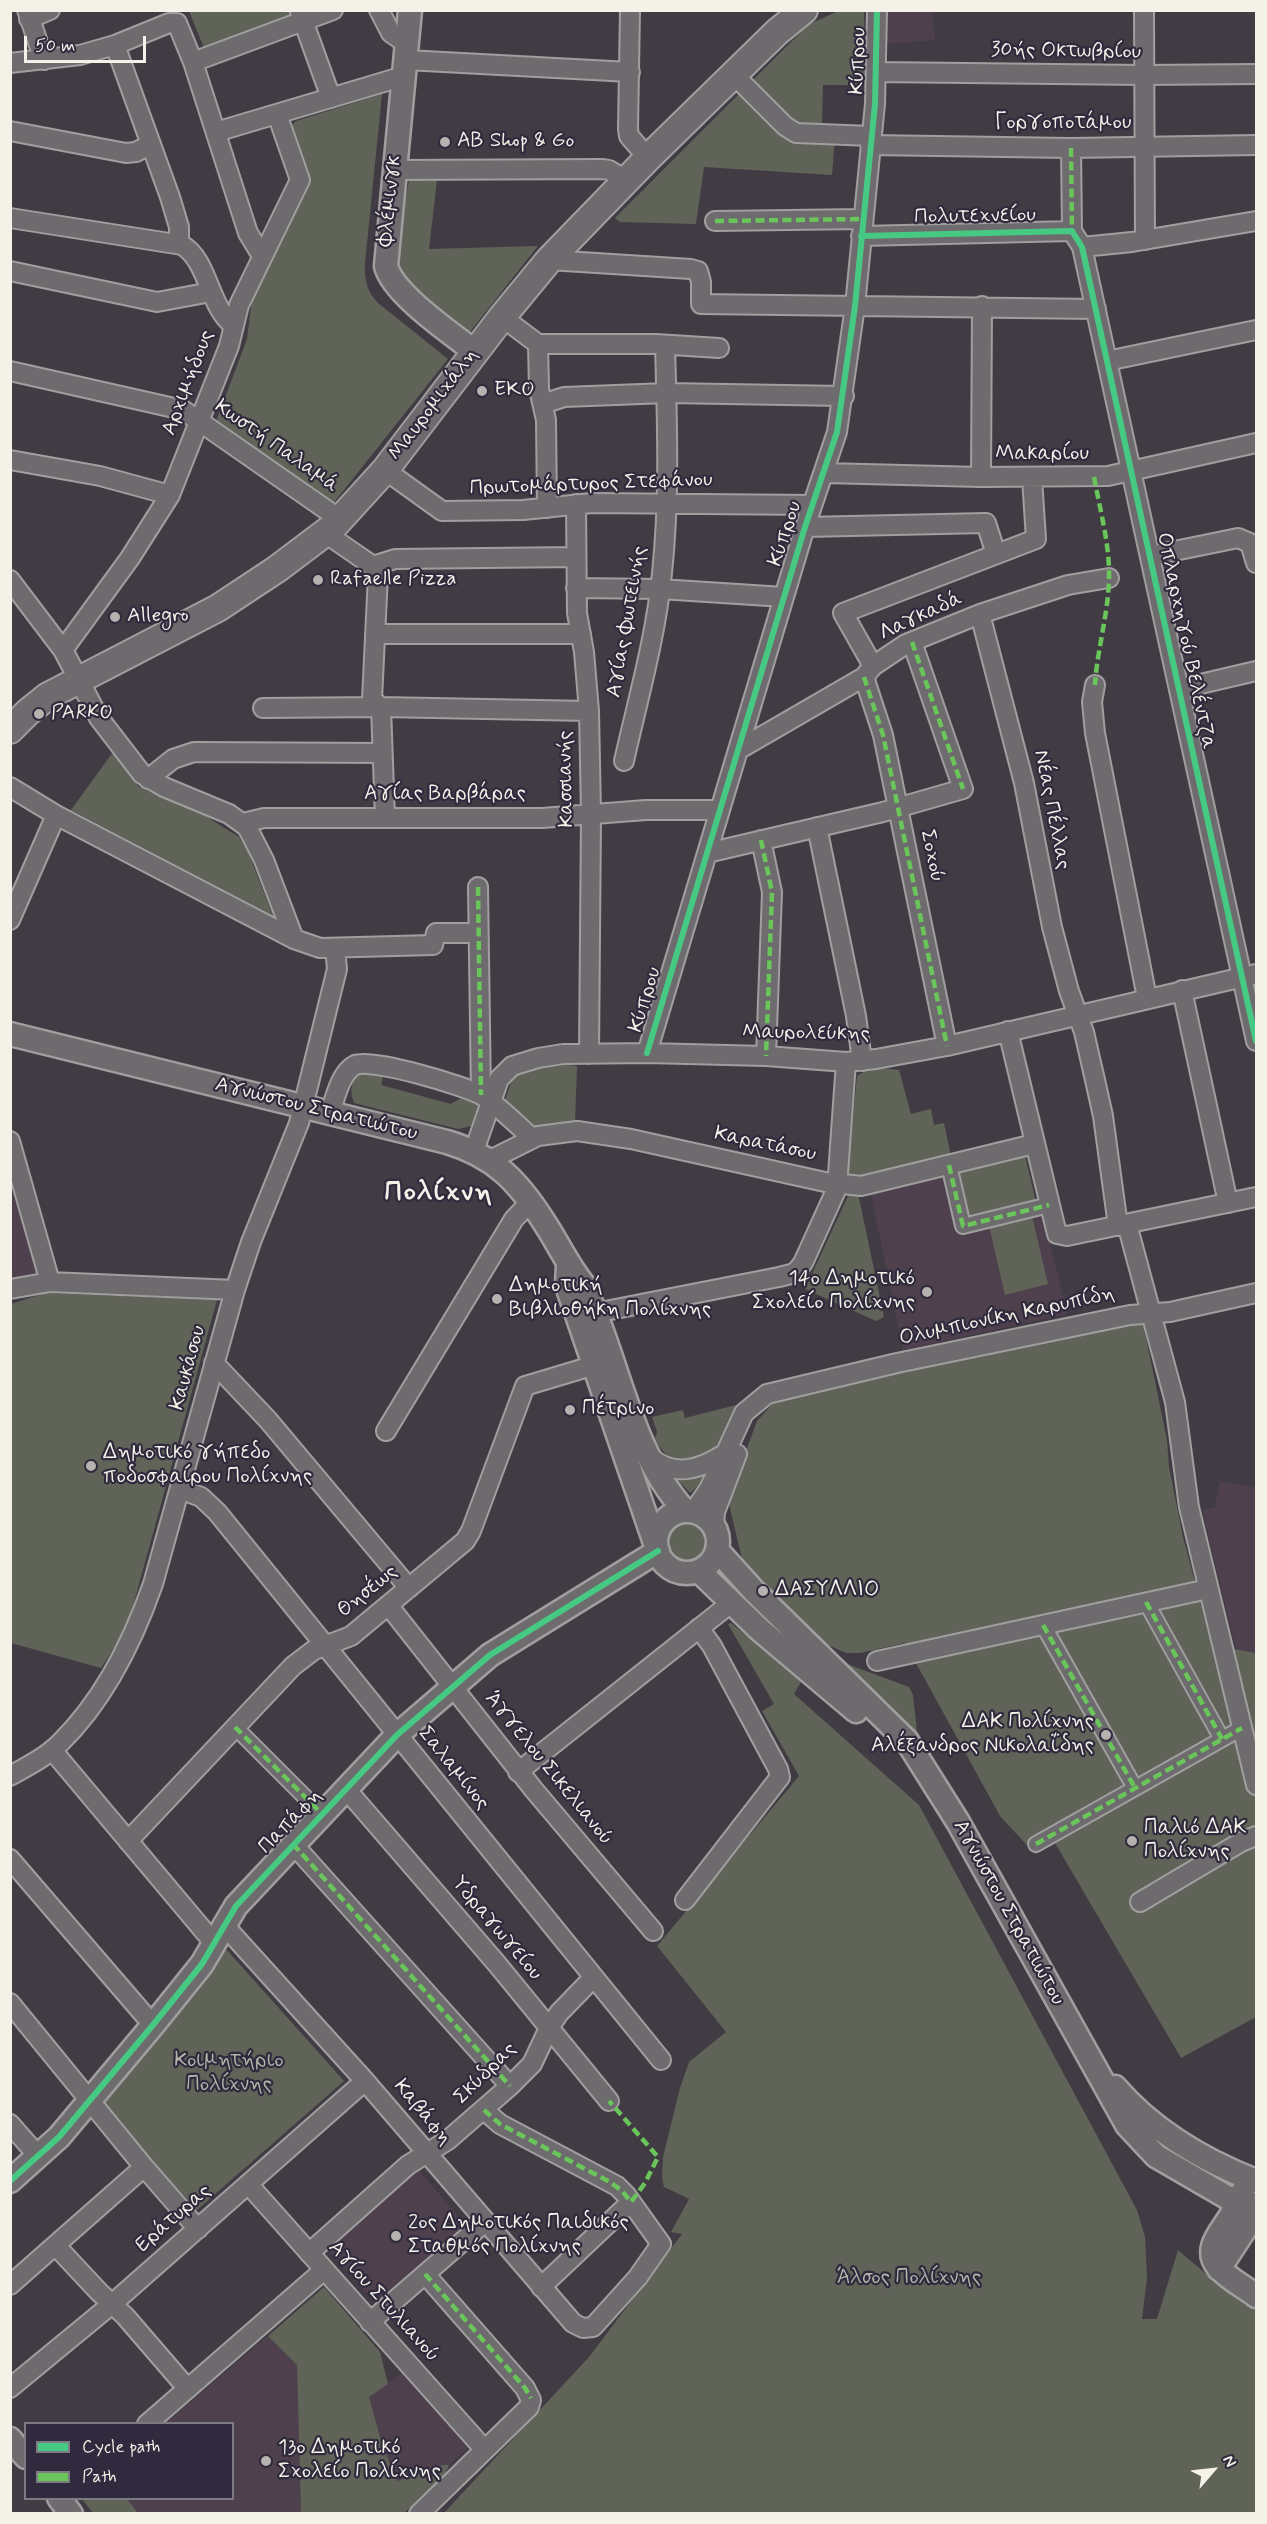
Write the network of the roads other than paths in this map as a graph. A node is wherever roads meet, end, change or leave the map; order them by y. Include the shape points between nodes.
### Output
1 (50, 10) edge
2 (333, 10) edge
3 (379, 10) edge
4 (410, 10) edge
5 (630, 10) edge
6 (804, 10) edge
7 (877, 10) edge
8 (1144, 10) edge
9 (28, 15) edge
10 (302, 16) edge
11 (115, 45) junction
12 (44, 60) junction
13 (406, 60) junction
14 (193, 62) junction
15 (10, 63) edge
16 (630, 72) junction
17 (876, 72) junction
18 (1257, 74) edge
19 (734, 75) junction
20 (1144, 75) junction
21 (331, 98) junction
22 (277, 114) junction
23 (10, 130) edge
24 (216, 132) junction
25 (871, 140) junction
26 (151, 144) junction
27 (1257, 145) edge
28 (1145, 147) junction
29 (1071, 148) junction
30 (648, 158) junction
31 (394, 170) junction
32 (626, 180) junction
33 (10, 218) edge
34 (716, 221) dead end
35 (1257, 221) edge
36 (862, 227) junction
37 (1072, 231) junction
38 (1145, 240) junction
39 (179, 243) junction
40 (1082, 247) junction
41 (262, 256) junction
42 (549, 260) junction
43 (10, 271) edge
44 (211, 292) junction
45 (855, 306) junction
46 (982, 306) junction
47 (1096, 309) junction
48 (502, 316) junction
49 (234, 326) junction
50 (1257, 330) edge
51 (538, 344) junction
52 (665, 345) junction
53 (719, 348) dead end
54 (475, 352) junction
55 (1107, 361) junction
56 (10, 371) edge
57 (667, 393) junction
58 (844, 396) junction
59 (543, 404) junction
60 (200, 420) junction
61 (1257, 443) edge
62 (10, 460) edge
63 (385, 470) junction
64 (1132, 472) junction
65 (825, 473) junction
66 (981, 477) junction
67 (1032, 478) junction
68 (170, 495) junction
69 (666, 502) junction
70 (576, 504) junction
71 (812, 505) junction
72 (547, 508) junction
73 (333, 526) junction
74 (805, 527) junction
75 (996, 554) junction
76 (1150, 556) junction
77 (576, 557) junction
78 (1257, 563) edge
79 (373, 566) junction
80 (1109, 578) dead end
81 (10, 580) edge
82 (576, 588) junction
83 (660, 590) junction
84 (783, 597) junction
85 (980, 614) junction
86 (375, 634) junction
87 (581, 634) junction
88 (912, 642) junction
89 (63, 650) junction
90 (1257, 671) edge
91 (868, 672) junction
92 (78, 679) junction
93 (1095, 686) dead end
94 (1179, 689) junction
95 (381, 707) junction
96 (263, 708) dead end
97 (589, 711) junction
98 (10, 730) edge
99 (738, 750) junction
100 (382, 753) junction
101 (624, 761) dead end
102 (148, 779) junction
103 (10, 787) edge
104 (898, 808) junction
105 (720, 810) junction
106 (56, 815) junction
107 (591, 815) junction
108 (385, 818) junction
109 (243, 823) junction
110 (817, 827) junction
111 (762, 840) junction
112 (707, 853) junction
113 (478, 887) dead end
114 (10, 920) edge
115 (478, 933) junction
116 (294, 939) junction
117 (335, 948) junction
118 (1249, 975) edge
119 (1182, 990) junction
120 (1147, 998) junction
121 (1077, 1014) junction
122 (1008, 1031) junction
123 (10, 1034) edge
124 (1257, 1041) edge
125 (947, 1046) junction
126 (647, 1053) junction
127 (589, 1054) junction
128 (766, 1056) junction
129 (854, 1061) junction
130 (486, 1098) junction
131 (304, 1107) junction
132 (330, 1113) junction
133 (532, 1138) junction
134 (10, 1141) edge
135 (1034, 1144) junction
136 (482, 1155) junction
137 (949, 1165) junction
138 (838, 1184) junction
139 (1257, 1197) edge
140 (530, 1202) junction
141 (1228, 1203) junction
142 (1049, 1205) junction
143 (1123, 1225) junction
144 (568, 1265) junction
145 (50, 1282) junction
146 (10, 1289) edge
147 (234, 1290) junction
148 (1257, 1293) edge
149 (595, 1312) junction
150 (1150, 1312) junction
151 (214, 1363) junction
152 (595, 1365) junction
153 (767, 1394) junction
154 (386, 1431) dead end
155 (645, 1451) junction
156 (724, 1454) junction
157 (180, 1489) junction
158 (689, 1512) junction
159 (714, 1526) junction
160 (658, 1550) junction
161 (717, 1550) junction
162 (699, 1571) junction
163 (409, 1588) junction
164 (1208, 1589) junction
165 (1146, 1602) junction
166 (731, 1603) junction
167 (388, 1605) junction
168 (1043, 1625) junction
169 (699, 1628) junction
170 (325, 1646) junction
171 (877, 1661) dead end
172 (452, 1686) junction
173 (235, 1727) junction
174 (1242, 1728) junction
175 (397, 1735) junction
176 (1222, 1739) junction
177 (52, 1750) junction
178 (518, 1772) junction
179 (924, 1772) junction
180 (10, 1776) edge
181 (1257, 1785) edge
182 (1135, 1788) junction
183 (346, 1789) junction
184 (322, 1814) junction
185 (1257, 1836) edge
186 (128, 1840) junction
187 (293, 1844) junction
188 (1036, 1844) dead end
189 (10, 1859) edge
190 (685, 1900) dead end
191 (1140, 1902) dead end
192 (653, 1931) dead end
193 (219, 1933) junction
194 (593, 1978) junction
195 (14, 2016) edge
196 (153, 2025) junction
197 (549, 2028) junction
198 (1088, 2057) junction
199 (661, 2060) dead end
200 (365, 2081) junction
201 (510, 2086) junction
202 (90, 2101) junction
203 (609, 2101) dead end
204 (484, 2110) junction
205 (10, 2124) edge
206 (426, 2153) junction
207 (39, 2157) junction
208 (144, 2167) junction
209 (1252, 2180) edge
210 (10, 2181) edge
211 (248, 2184) junction
212 (631, 2202) junction
213 (1251, 2207) edge
214 (485, 2222) junction
215 (198, 2229) junction
216 (56, 2246) junction
217 (309, 2253) junction
218 (324, 2270) junction
219 (425, 2274) junction
220 (10, 2285) edge
221 (541, 2287) junction
222 (1257, 2296) edge
223 (112, 2304) junction
224 (370, 2322) junction
225 (10, 2388) edge
226 (187, 2388) junction
227 (149, 2422) edge
228 (10, 2439) edge
229 (484, 2450) junction
230 (24, 2455) edge
231 (419, 2514) edge

1 - 9 street
2 - 10 street
3 - 13 street
4 - 13 street, Φλέμινγκ
5 - 16 street
6 - 19 main road, Μαυρομιχάλη
7 - 17 street, Κύπρου
8 - 20 street
9 - 12 street
10 - 14 street
10 - 21 street
11 - 12 street
11 - 14 street via 177,22
11 - 26 street
12 - 15 street
13 - 16 street
13 - 21 street
13 - 31 street, Φλέμινγκ
14 - 24 street
16 - 30 street via 629,136
17 - 20 street, 30ής Οκτωβρίου
17 - 25 street, Κύπρου
18 - 20 street, 30ής Οκτωβρίου
19 - 25 street, Γοργοποτάμου via 796,133
19 - 30 main road, Μαυρομιχάλη
20 - 28 street
21 - 22 street
22 - 24 street
22 - 41 street, Αρχιμήδους via 300,180
23 - 26 street via 126,153
24 - 41 street via 248,233
25 - 29 street, Γοργοποτάμου
25 - 36 street, Κύπρου
26 - 39 street via 177,219
27 - 28 street, Γοργοποτάμου
28 - 29 street, Γοργοποτάμου
28 - 38 street
29 - 37 street
30 - 32 main road, Μαυρομιχάλη
31 - 32 street via 603,169
31 - 54 street, Φλέμινγκ via 385,252 389,278
32 - 42 main road, Μαυρομιχάλη
33 - 39 street
34 - 36 street, Πολυτεχνείου
35 - 38 street
36 - 37 street, Πολυτεχνείου
36 - 45 street, Κύπρου
37 - 40 street
38 - 40 street
39 - 44 street via 192,253
40 - 47 street, Οπλαρχηγού Βελέντζα
41 - 49 street, Αρχιμήδους via 239,305
42 - 45 street via 698,271 701,304
42 - 48 main road, Μαυρομιχάλη
43 - 44 street via 157,302
44 - 49 street via 222,315
45 - 46 street
45 - 58 street, Κύπρου
46 - 47 street
46 - 66 street
47 - 55 street, Οπλαρχηγού Βελέντζα
48 - 51 street
48 - 54 main road, Μαυρομιχάλη
49 - 60 street, Αρχιμήδους via 230,346
50 - 55 street
51 - 52 street
51 - 59 street via 538,389
52 - 53 street
52 - 57 street, Αγίας Φωτεινής
54 - 63 main road, Μαυρομιχάλη
55 - 64 street, Οπλαρχηγού Βελέντζα
56 - 60 street, Κωστή Παλαμά via 176,408
57 - 58 street
57 - 59 street via 564,397
57 - 69 street, Αγίας Φωτεινής
58 - 65 street, Κύπρου
59 - 72 street
60 - 68 street, Αρχιμήδους
60 - 73 street, Κωστή Παλαμά
61 - 64 street, Μακαρίου
62 - 68 street via 100,476
63 - 72 street, Πρωτομάρτυρος Στεφάνου via 442,511
63 - 73 main road, Μαυρομιχάλη
64 - 67 street, Μακαρίου via 1101,477
64 - 76 street, Οπλαρχηγού Βελέντζα
65 - 66 street, Μακαρίου
65 - 71 street, Κύπρου
66 - 67 street, Μακαρίου
67 - 75 street via 1036,539
68 - 89 street, Αρχιμήδους
69 - 70 street, Πρωτομάρτυρος Στεφάνου
69 - 71 street, Πρωτομάρτυρος Στεφάνου
69 - 83 street, Αγίας Φωτεινής
70 - 72 street, Πρωτομάρτυρος Στεφάνου
70 - 77 street, Κασσιανής
71 - 74 street, Κύπρου
73 - 79 street, Κωστή Παλαμά
73 - 92 main road, Μαυρομιχάλη via 277,570 218,608
74 - 75 street via 986,523
74 - 84 street, Κύπρου
75 - 91 street, Σοχού via 843,613
76 - 78 street via 1238,538 1250,543
76 - 94 street, Οπλαρχηγού Βελέντζα
77 - 79 street via 394,560
77 - 82 street, Κασσιανής
79 - 86 street via 378,575
80 - 85 street, Λαγκαδά via 1068,585
81 - 89 street
82 - 83 street
82 - 87 street, Κασσιανής
83 - 84 street
83 - 101 street, Αγίας Φωτεινής
84 - 99 street, Κύπρου
85 - 88 street, Λαγκαδά
85 - 121 street, Νέας Πέλλας via 1019,763 1052,927
86 - 87 street
86 - 95 street via 372,700
87 - 97 street, Κασσιανής
88 - 91 street, Λαγκαδά
88 - 104 street via 963,789
89 - 92 street
90 - 94 street
91 - 99 street, Λαγκαδά
91 - 104 street, Σοχού
92 - 98 main road, Μαυρομιχάλη via 34,706
92 - 102 street via 99,718
93 - 120 street via 1095,733
94 - 118 street, Οπλαρχηγού Βελέντζα
95 - 96 street
95 - 97 street
95 - 100 street
97 - 107 street, Κασσιανής
99 - 105 street, Κύπρου
100 - 102 street via 194,752 173,759
100 - 108 street
102 - 109 street
103 - 106 street
104 - 110 street
104 - 125 street, Σοχού
105 - 107 street, Αγίας Βαρβάρας
105 - 112 street, Κύπρου
106 - 114 street
106 - 116 street
107 - 108 street, Αγίας Βαρβάρας
107 - 127 street, Κασσιανής
108 - 109 street, Αγίας Βαρβάρας via 264,818
109 - 116 street via 264,860
110 - 111 street
110 - 129 street via 856,1016
111 - 112 street
111 - 128 street via 772,892
112 - 126 street, Κύπρου
113 - 115 street
115 - 117 street via 436,933 433,945
115 - 130 street
116 - 117 street via 310,946
117 - 131 street, Καυκάσου via 337,969
118 - 119 street, Μαυρολεύκης
118 - 124 street, Οπλαρχηγού Βελέντζα
119 - 120 street, Μαυρολεύκης
119 - 141 street
120 - 121 street, Μαυρολεύκης
121 - 122 street, Μαυρολεύκης
121 - 143 street, Νέας Πέλλας via 1103,1116
122 - 125 street, Μαυρολεύκης
122 - 135 street
123 - 131 street, Αγνώστου Στρατιώτου
125 - 129 street, Μαυρολεύκης
126 - 127 street, Μαυρολεύκης
126 - 128 street, Μαυρολεύκης
127 - 130 street, Μαυρολεύκης via 538,1058 515,1065
128 - 129 street, Μαυρολεύκης
129 - 138 street
130 - 132 street via 447,1083 377,1064 363,1064 353,1066 344,1077
130 - 133 street
130 - 136 street, Μαυρολεύκης
131 - 132 street, Αγνώστου Στρατιώτου
131 - 147 street, Καυκάσου
132 - 136 street, Αγνώστου Στρατιώτου
133 - 136 street, Καρατάσου
133 - 138 street, Καρατάσου via 569,1131 603,1133
134 - 145 street
135 - 137 street, Καρατάσου
135 - 142 street
136 - 140 street, Αγνώστου Στρατιώτου via 513,1181
137 - 138 street, Καρατάσου via 861,1186
137 - 142 street via 963,1226
138 - 149 street via 808,1254 795,1273
139 - 141 street
140 - 144 street, Αγνώστου Στρατιώτου
140 - 154 street via 514,1219
141 - 143 street
142 - 143 street via 1057,1234 1066,1236
143 - 150 street, Νέας Πέλλας
144 - 149 street, Αγνώστου Στρατιώτου via 583,1284
144 - 152 street, Αγνώστου Στρατιώτου via 567,1286
145 - 146 street
145 - 147 street
147 - 151 street, Καυκάσου
148 - 150 street, Ολυμπιονίκη Καρυπίδη via 1170,1312
149 - 155 street, Αγνώστου Στρατιώτου
150 - 153 street, Ολυμπιονίκη Καρυπίδη via 897,1363
150 - 164 street, Νέας Πέλλας via 1178,1413 1186,1492
151 - 157 street, Καυκάσου
151 - 163 street via 268,1419
152 - 160 street, Αγνώστου Στρατιώτου
152 - 163 street, Θησέως via 525,1386 468,1537
153 - 156 street, Ολυμπιονίκη Καρυπίδη via 744,1413
153 - 159 street via 747,1422 715,1512
155 - 156 street via 660,1464 680,1471 697,1468
155 - 158 street, Αγνώστου Στρατιώτου via 662,1483
156 - 158 street, Ολυμπιονίκη Καρυπίδη via 709,1489
157 - 170 street, Σαλαμίνος via 201,1497 217,1512
157 - 177 street, Καυκάσου via 153,1584 129,1642 94,1702
158 - 159 street, Αγνώστου Στρατιώτου via 705,1517
158 - 160 street via 673,1515 663,1523 657,1535
159 - 161 street
160 - 162 street, Αγνώστου Στρατιώτου via 673,1569
160 - 172 street, Παπάφη via 500,1648
161 - 162 street via 710,1564
161 - 179 street, Αγνώστου Στρατιώτου via 907,1741
162 - 166 street, Αγνώστου Στρατιώτου
163 - 167 street, Θησέως
164 - 165 street
164 - 174 street, Νέας Πέλλας
165 - 168 street
165 - 176 street
166 - 169 street
166 - 179 street, Αγνώστου Στρατιώτου
167 - 170 street, Θησέως via 351,1636
167 - 172 street, Άγγελου Σικελιανού
168 - 171 street
168 - 182 street
169 - 178 street
169 - 190 street via 780,1777
170 - 173 street, Θησέως via 288,1670
170 - 175 street, Σαλαμίνος
172 - 175 street, Παπάφη
172 - 178 street, Άγγελου Σικελιανού
173 - 184 street
173 - 186 street, Θησέως
174 - 176 street
174 - 181 street, Νέας Πέλλας
175 - 183 street, Παπάφη
175 - 194 street, Σαλαμίνος
176 - 182 street
177 - 180 street, Καυκάσου
177 - 186 street, Καβάφη
178 - 192 street, Άγγελου Σικελιανού
179 - 198 street, Αγνώστου Στρατιώτου via 958,1822
182 - 188 street
183 - 184 street, Παπάφη
183 - 197 street, Υδραγωγείου
184 - 187 street, Παπάφη
185 - 191 street
186 - 193 street, Καβάφη
187 - 193 street, Παπάφη via 236,1906
187 - 201 street
189 - 196 street
193 - 196 street, Παπάφη via 202,1964
193 - 200 street, Καβάφη
194 - 197 street, Σκύδρας
194 - 199 street, Σαλαμίνος
195 - 202 street
196 - 202 street, Παπάφη
197 - 201 street, Σκύδρας via 532,2064
197 - 203 street, Υδραγωγείου
198 - 209 street, Αγνώστου Στρατιώτου via 1129,2103 1169,2137
198 - 213 street, Αγνώστου Στρατιώτου via 1127,2125 1156,2156
200 - 206 street, Καβάφη
200 - 211 street, Εράτυρας
201 - 204 street, Σκύδρας
202 - 207 street, Παπάφη
202 - 208 street
204 - 206 street, Σκύδρας
204 - 212 street via 500,2124 610,2182
205 - 207 street
206 - 214 street, Καβάφη
206 - 217 street, Σκύδρας
207 - 210 street, Παπάφη
208 - 215 street
208 - 216 street
209 - 213 street
211 - 215 street, Εράτυρας
211 - 217 street, Αγίου Στυλιανού
212 - 221 street
212 - 221 street, Καβάφη via 661,2244 600,2322 586,2328 573,2323
213 - 222 street via 1238,2241 1220,2269
214 - 219 street
214 - 221 street, Καβάφη
215 - 223 street, Εράτυρας
216 - 220 street
216 - 223 street
217 - 218 street, Αγίου Στυλιανού
218 - 224 street, Αγίου Στυλιανού
218 - 226 street
219 - 224 street
219 - 229 street via 531,2398 529,2407
223 - 225 street, Εράτυρας
223 - 226 street
224 - 229 street, Αγίου Στυλιανού
226 - 227 street
228 - 230 street
229 - 231 street

